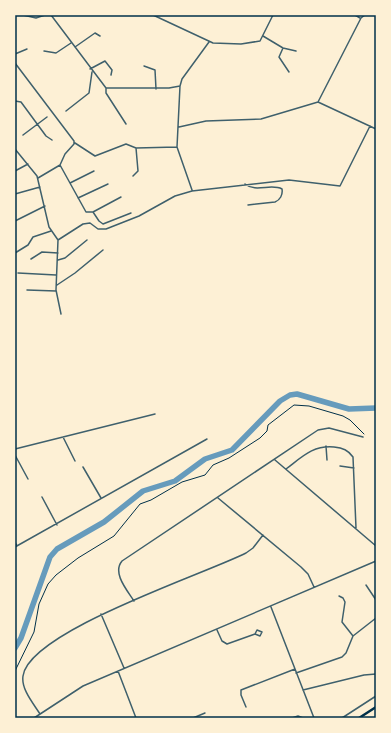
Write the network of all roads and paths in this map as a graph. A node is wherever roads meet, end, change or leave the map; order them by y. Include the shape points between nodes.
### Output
1 (23, 15) edge
2 (45, 15) edge
3 (51, 15) edge
4 (153, 15) edge
5 (273, 15) edge
6 (355, 15) edge
7 (365, 15) edge
8 (361, 18) junction
9 (100, 36) dead end
10 (263, 36) junction
11 (71, 42) junction
12 (209, 42) junction
13 (74, 47) junction
14 (283, 48) junction
15 (27, 49) dead end
16 (44, 51) dead end
17 (296, 51) dead end
18 (15, 54) edge
19 (15, 64) edge
20 (144, 66) dead end
21 (90, 69) junction
22 (92, 72) junction
23 (289, 72) dead end
24 (111, 75) dead end
25 (180, 86) junction
26 (106, 88) junction
27 (156, 89) junction
28 (15, 101) edge
29 (318, 102) junction
30 (66, 112) dead end
31 (47, 117) dead end
32 (37, 124) junction
33 (126, 124) dead end
34 (370, 126) junction
35 (179, 127) junction
36 (376, 129) edge
37 (23, 135) dead end
38 (52, 140) dead end
39 (75, 143) junction
40 (177, 147) junction
41 (136, 148) junction
42 (15, 149) edge
43 (28, 164) junction
44 (60, 165) junction
45 (15, 171) edge
46 (94, 171) dead end
47 (133, 176) dead end
48 (38, 178) junction
49 (70, 183) junction
50 (108, 184) dead end
51 (245, 184) junction
52 (40, 187) junction
53 (192, 191) junction
54 (15, 194) edge
55 (121, 197) dead end
56 (78, 198) junction
57 (248, 205) dead end
58 (45, 206) junction
59 (92, 212) junction
60 (131, 213) dead end
61 (15, 221) edge
62 (51, 231) junction
63 (58, 240) junction
64 (87, 240) dead end
65 (103, 250) dead end
66 (15, 253) edge
67 (58, 254) junction
68 (31, 259) dead end
69 (57, 260) junction
70 (18, 273) dead end
71 (56, 275) junction
72 (56, 285) junction
73 (27, 290) dead end
74 (56, 291) junction
75 (60, 314) dead end
76 (155, 414) dead end
77 (63, 436) junction
78 (364, 436) joint
79 (207, 439) dead end
80 (326, 446) junction
81 (15, 449) edge
82 (15, 455) edge
83 (275, 460) junction
84 (327, 460) dead end
85 (75, 461) dead end
86 (83, 466) dead end
87 (340, 466) dead end
88 (354, 468) junction
89 (286, 469) junction
90 (28, 479) dead end
91 (42, 496) dead end
92 (101, 498) junction
93 (218, 498) junction
94 (57, 524) junction
95 (356, 528) junction
96 (263, 534) junction
97 (15, 542) edge
98 (376, 546) edge
99 (16, 547) edge
100 (376, 561) edge
101 (366, 585) dead end
102 (314, 588) junction
103 (339, 596) dead end
104 (376, 600) edge
105 (134, 601) junction
106 (271, 607) junction
107 (101, 614) junction
108 (376, 618) edge
109 (217, 630) junction
110 (255, 634) dead end
111 (353, 636) junction
112 (124, 668) junction
113 (295, 669) junction
114 (15, 671) edge
115 (118, 671) junction
116 (296, 673) junction
117 (376, 674) edge
118 (303, 690) junction
119 (376, 696) edge
120 (246, 707) dead end
121 (376, 707) edge
122 (204, 713) dead end
123 (40, 714) junction
124 (34, 718) edge
125 (136, 718) edge
126 (193, 718) edge
127 (292, 718) edge
128 (303, 718) edge
129 (314, 718) edge
130 (342, 718) edge
131 (359, 718) edge

1 - 2 street via 36,18
3 - 11 street
4 - 12 street
5 - 10 street
6 - 8 street
7 - 8 street
8 - 29 street
9 - 13 street via 96,33
10 - 12 street via 258,43
10 - 14 street
11 - 13 street
11 - 16 street via 56,53
12 - 25 street via 182,79
13 - 21 street
14 - 17 street
14 - 23 street via 280,57
15 - 18 street
19 - 39 street
20 - 27 street via 155,70
21 - 22 street
21 - 24 street via 105,61 112,70
22 - 26 street
22 - 30 street via 89,93
25 - 27 street
25 - 35 street
26 - 27 street
26 - 33 street via 106,93
28 - 32 street via 21,102
29 - 34 street
29 - 35 street via 261,119 206,121
31 - 32 street
32 - 37 street
32 - 38 street
34 - 36 street
34 - 51 street via 340,186 295,180
35 - 40 street
39 - 41 street via 95,156 126,144
39 - 44 street via 65,154
40 - 41 street
40 - 53 street
41 - 47 street via 138,171
42 - 43 street
43 - 45 street
43 - 48 street
44 - 48 street
44 - 49 street
46 - 49 street
48 - 52 street
49 - 56 street
50 - 56 street
51 - 53 street
51 - 57 street via 251,187 282,189 281,196 275,202
52 - 54 street
52 - 58 street
53 - 63 street via 175,196 140,216 106,229 98,229 88,222
55 - 59 street
56 - 59 street via 85,211
58 - 61 street
58 - 62 street
59 - 60 street via 103,224
62 - 63 street
62 - 66 street via 33,237 28,245
63 - 67 street
64 - 69 street via 65,258
65 - 72 street
67 - 68 street via 42,252
67 - 69 street
69 - 71 street
70 - 71 street
71 - 72 street
72 - 74 street
73 - 74 street
74 - 75 street
76 - 77 street
77 - 81 street
77 - 85 street
78 - 83 street via 322,428
78 - 114 path via 343,416 309,406 294,405 268,425 267,431 260,438 213,465 206,475 182,482 140,504 114,536 82,555 48,584 39,604 34,632
79 - 92 street
80 - 84 street
80 - 88 street via 348,451 353,457
80 - 89 street via 317,447
82 - 90 street
83 - 89 street
83 - 93 street
86 - 92 street
87 - 88 street
88 - 95 street
89 - 95 street
91 - 94 street
92 - 94 street
93 - 96 street
93 - 105 street via 120,563 118,573
94 - 99 street
95 - 98 street
96 - 102 street via 304,570
96 - 105 street via 253,548 242,555
97 - 99 street
100 - 102 street
101 - 104 street
102 - 106 street
103 - 111 street via 345,602 342,622
105 - 107 street
106 - 109 street
106 - 113 street
107 - 112 street
107 - 123 street via 57,639 38,654 25,669 23,686
108 - 111 street
109 - 110 street via 222,641 227,644
109 - 112 street
111 - 116 street via 342,657
112 - 115 street
113 - 116 street
113 - 120 street via 241,690
115 - 123 street via 83,686
115 - 125 street
116 - 118 street
117 - 118 street
118 - 129 street
119 - 130 street
121 - 131 main road
122 - 126 street
123 - 124 street
127 - 128 street

